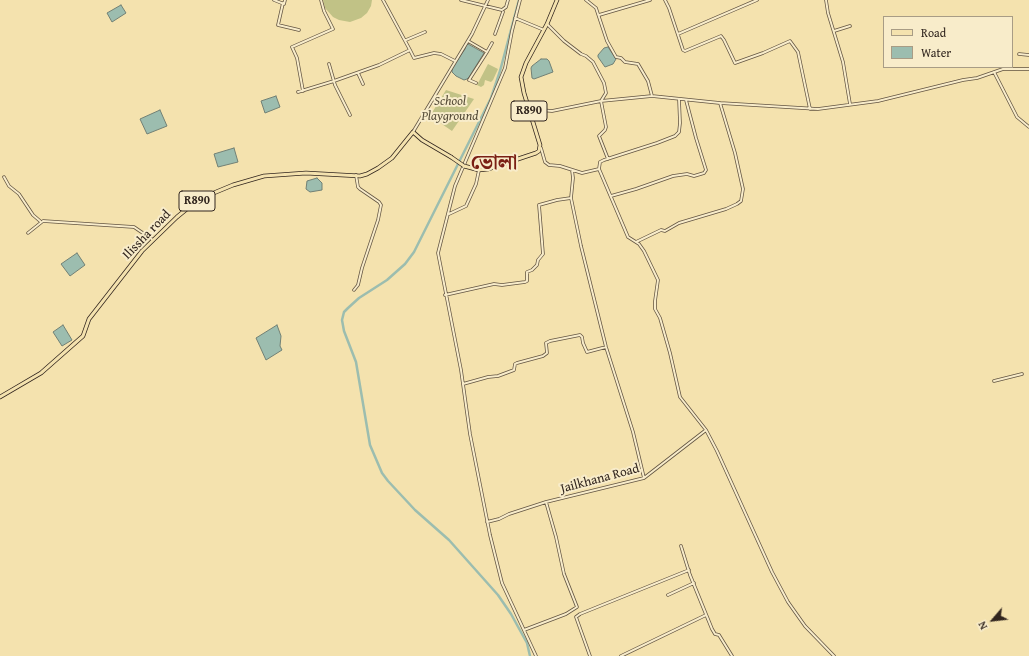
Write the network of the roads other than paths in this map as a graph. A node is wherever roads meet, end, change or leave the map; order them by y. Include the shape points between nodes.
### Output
1 (274, 0) edge
2 (285, 0) edge
3 (321, 0) edge
4 (384, 0) edge
5 (461, 0) edge
6 (488, 0) edge
7 (508, 0) edge
8 (520, 0) edge
9 (557, 0) edge
10 (586, 0) edge
11 (650, 0) edge
12 (665, 0) edge
13 (757, 0) edge
14 (826, 0) edge
15 (283, 3) junction
16 (486, 5) junction
17 (503, 12) dead end
18 (599, 16) junction
19 (516, 18) junction
20 (547, 24) junction
21 (850, 26) dead end
22 (299, 30) dead end
23 (544, 30) junction
24 (834, 31) junction
25 (425, 32) dead end
26 (495, 34) dead end
27 (678, 34) junction
28 (405, 40) junction
29 (468, 41) junction
30 (492, 43) dead end
31 (410, 50) junction
32 (487, 52) junction
33 (1019, 54) dead end
34 (1029, 55) edge
35 (455, 61) junction
36 (329, 64) dead end
37 (1029, 69) edge
38 (358, 72) junction
39 (994, 72) junction
40 (334, 81) junction
41 (363, 84) dead end
42 (476, 84) dead end
43 (303, 91) junction
44 (298, 92) dead end
45 (652, 96) junction
46 (679, 99) junction
47 (686, 100) junction
48 (601, 101) junction
49 (720, 103) junction
50 (850, 104) junction
51 (528, 108) junction
52 (810, 109) junction
53 (350, 115) dead end
54 (1029, 127) edge
55 (413, 132) junction
56 (540, 145) junction
57 (608, 159) junction
58 (599, 169) junction
59 (478, 170) junction
60 (572, 170) junction
61 (356, 175) junction
62 (4, 177) dead end
63 (611, 196) junction
64 (571, 198) junction
65 (449, 214) junction
66 (40, 221) junction
67 (28, 233) dead end
68 (153, 240) junction
69 (636, 242) junction
70 (354, 290) dead end
71 (446, 295) junction
72 (606, 347) junction
73 (1022, 374) dead end
74 (994, 381) dead end
75 (463, 384) junction
76 (0, 398) edge
77 (706, 430) junction
78 (644, 478) junction
79 (546, 502) junction
80 (487, 522) junction
81 (681, 546) dead end
82 (689, 570) junction
83 (694, 583) junction
84 (668, 595) dead end
85 (707, 614) junction
86 (524, 630) junction
87 (536, 656) edge
88 (590, 656) edge
89 (621, 656) edge
90 (732, 656) edge
91 (834, 656) edge

1 - 15 street
2 - 15 street
3 - 43 street via 334,29 292,47 297,58
4 - 28 street
5 - 16 street
6 - 16 street
7 - 16 street via 502,10
8 - 19 street
9 - 20 main road, R890
10 - 18 street via 593,5
11 - 18 street
12 - 27 street
13 - 27 street
14 - 24 street
15 - 22 street via 278,25
16 - 29 street
17 - 26 street
18 - 45 street via 616,57 622,58 624,62 638,64
19 - 23 street
19 - 65 street via 504,68 455,186
20 - 23 main road, R890
20 - 48 street via 564,41 593,62 604,83 606,93
21 - 24 street
23 - 51 main road, R890 via 521,77
24 - 50 street via 843,62
25 - 28 street
27 - 52 street via 685,51 721,36 734,63 790,41 798,52
28 - 31 street
29 - 32 street
29 - 35 street
30 - 32 street
31 - 35 street via 414,58 434,53
31 - 38 street
32 - 42 street via 469,80
33 - 34 street
35 - 55 street
36 - 40 street
37 - 39 street via 1003,69
38 - 40 street
38 - 41 street
39 - 50 street via 878,101
39 - 54 street via 1017,116
40 - 43 street
40 - 53 street
43 - 44 street
45 - 46 street
45 - 48 street
46 - 47 street
46 - 57 street via 680,123 679,132 675,136
47 - 49 street
47 - 63 street via 706,170 694,176 673,176
48 - 51 street via 552,111
48 - 57 street via 606,127 599,136
49 - 52 street
49 - 69 street via 743,190 741,201 726,210 680,223
50 - 52 street
51 - 56 main road, R890
55 - 59 main road, bridge via 464,166
55 - 61 main road, Ilissha road / R890 via 385,164 367,174
56 - 59 main road via 536,153
56 - 60 street via 547,164
57 - 58 street via 600,162
58 - 60 street via 582,173
58 - 63 street
59 - 65 street via 476,184 466,206
60 - 64 street
61 - 68 main road, Ilissha road / R890 via 287,174 246,181 194,203
61 - 70 street via 358,187 381,205 358,285
62 - 66 street
63 - 69 street via 628,237
64 - 71 street via 540,205 543,254 537,265 528,272 527,281 502,286 494,284
64 - 72 street
65 - 71 street via 438,253
66 - 67 street
66 - 68 street via 134,227
68 - 76 main road, Ilissha road / R890 via 89,319 84,336 41,373
69 - 77 street via 644,251 658,280 655,309 670,353 678,392
71 - 75 street
72 - 75 street via 587,352 580,335 550,341 546,343 547,353 515,364 514,370
72 - 78 street
73 - 74 street
75 - 80 street
77 - 78 street, Jailkhana Road
77 - 91 street via 788,602 805,626
78 - 79 street, Jailkhana Road
79 - 80 street, Jailkhana Road
79 - 86 street via 564,574 577,608
80 - 86 street via 502,583
81 - 82 street
82 - 83 street
82 - 88 street via 576,617
83 - 84 street
83 - 85 street
85 - 89 street
85 - 90 street via 712,629 719,635
86 - 87 street

